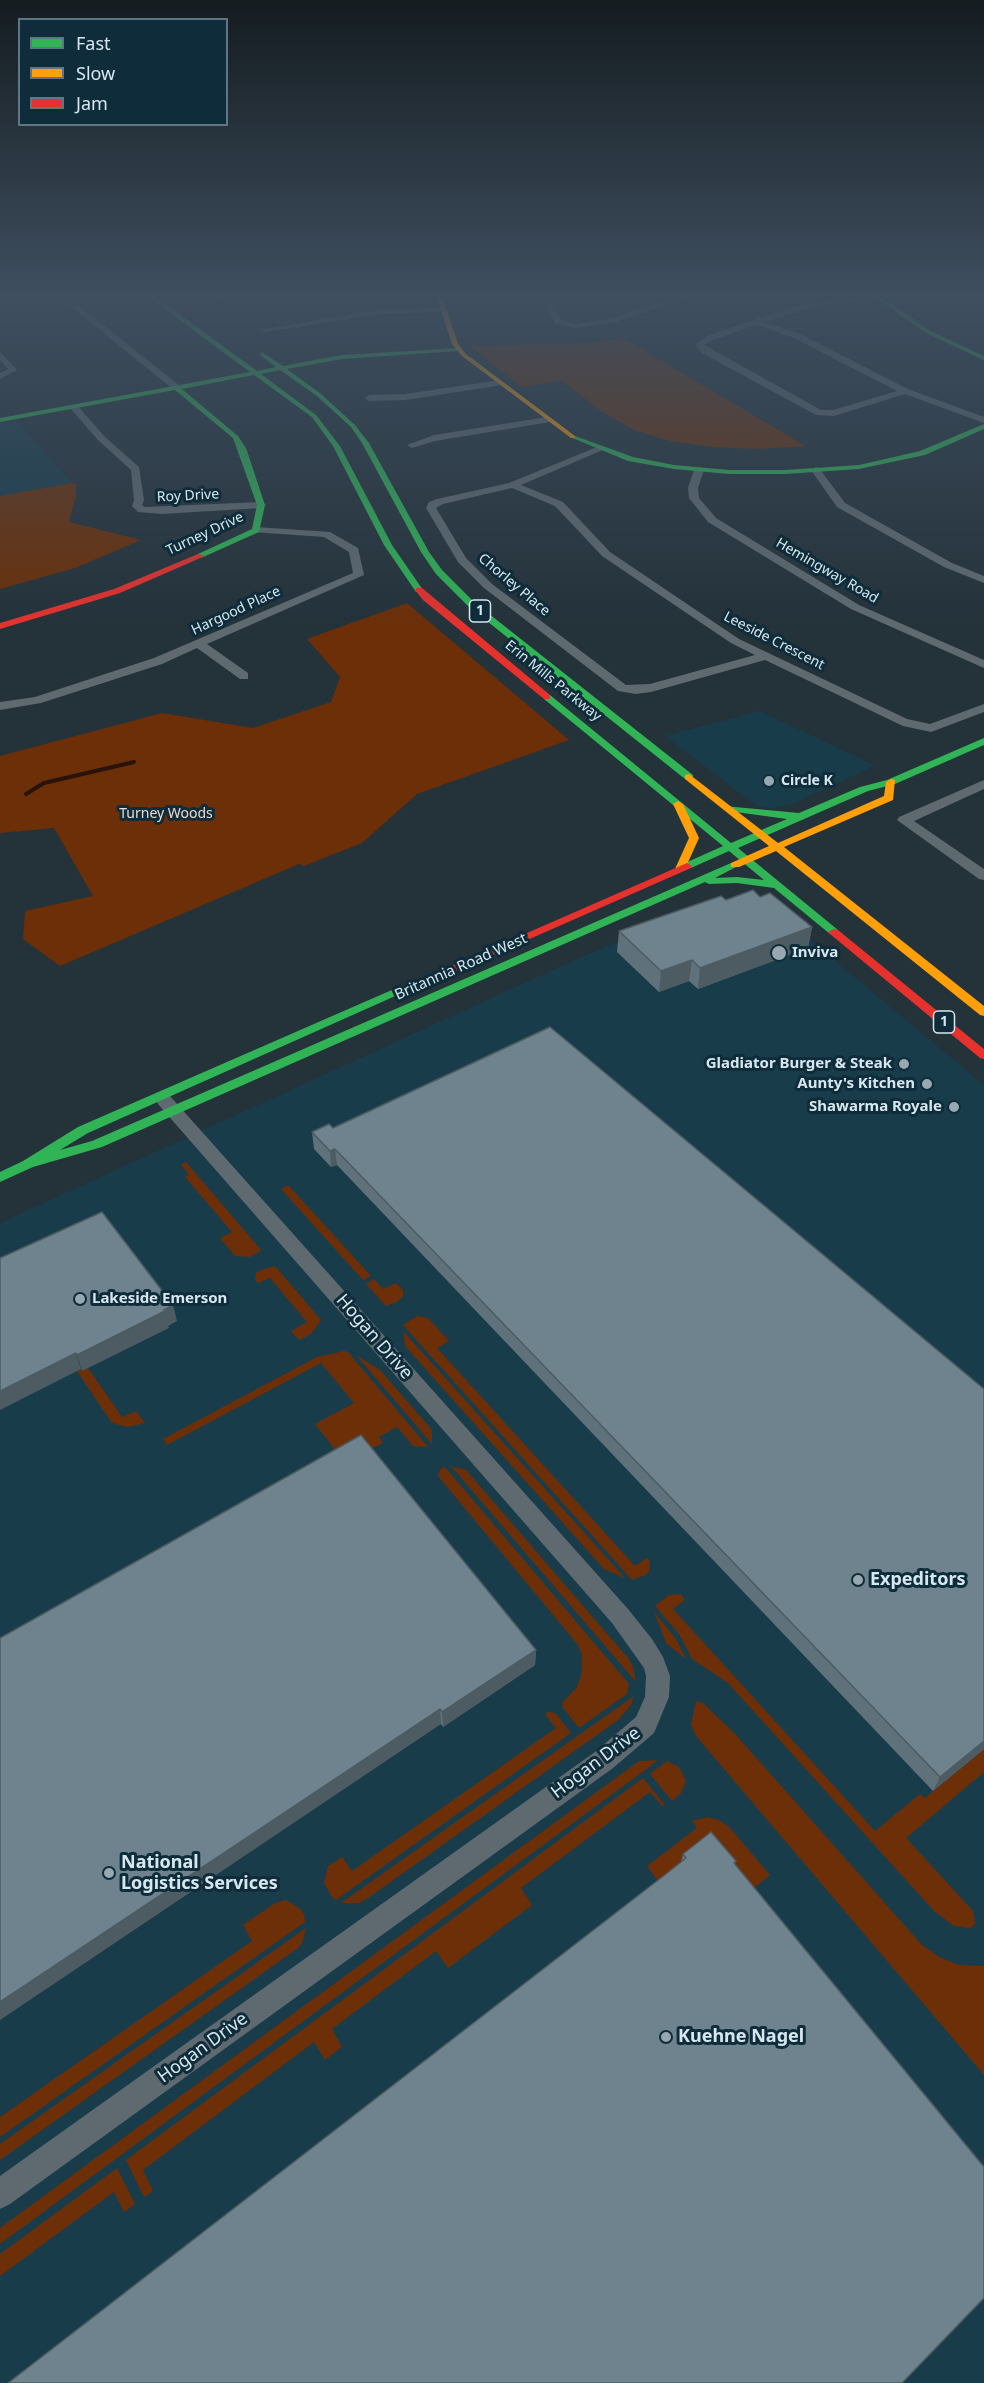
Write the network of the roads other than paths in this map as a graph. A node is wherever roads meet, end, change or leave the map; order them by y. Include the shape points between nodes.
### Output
1 (73, 406) edge
2 (74, 406) edge
3 (199, 406) edge
4 (301, 406) edge
5 (332, 406) edge
6 (529, 406) edge
7 (807, 406) edge
8 (856, 406) edge
9 (946, 406) edge
10 (0, 420) edge
11 (547, 420) junction
12 (984, 420) edge
13 (984, 426) edge
14 (412, 446) dead end
15 (600, 449) junction
16 (699, 470) junction
17 (816, 470) junction
18 (512, 485) junction
19 (261, 505) junction
20 (256, 530) junction
21 (984, 580) edge
22 (0, 626) edge
23 (200, 645) junction
24 (766, 656) junction
25 (984, 664) edge
26 (244, 676) dead end
27 (0, 706) edge
28 (984, 708) edge
29 (984, 741) edge
30 (891, 782) junction
31 (984, 784) edge
32 (678, 804) junction
33 (728, 808) junction
34 (800, 816) junction
35 (760, 834) junction
36 (730, 847) junction
37 (777, 847) junction
38 (747, 860) junction
39 (680, 869) junction
40 (984, 876) edge
41 (700, 881) junction
42 (776, 885) junction
43 (984, 1012) edge
44 (984, 1055) edge
45 (167, 1103) junction
46 (28, 1164) junction
47 (0, 1177) edge
48 (0, 2194) edge

1 - 10 main road
2 - 19 street, Roy Drive via 101,438 136,469 137,506 142,510
3 - 19 main road, Turney Drive via 236,437
4 - 32 main road, Erin Mills Parkway / 1 via 314,416 336,446 388,545 426,598
5 - 33 main road, Erin Mills Parkway / 1 via 365,442 438,572 471,604
6 - 11 main road
7 - 8 street via 819,413
9 - 12 street
11 - 14 street via 434,438
11 - 15 main road
13 - 17 main road via 904,458
15 - 16 main road via 650,463
15 - 18 street, Chorley Place
16 - 17 main road
16 - 25 street, Hemingway Road via 694,498 712,520 855,607
17 - 21 street via 841,505 948,565
18 - 24 street, Leeside Crescent via 559,504 606,554 735,641
18 - 24 street, Chorley Place via 441,501 431,508 462,560 481,579 612,682 622,688 651,688
19 - 20 main road, Turney Drive
20 - 22 main road, Turney Drive via 117,591
20 - 23 street, Hargood Place via 326,534 354,550 359,575
23 - 26 street
23 - 27 street, Hargood Place via 37,700
24 - 28 street, Leeside Crescent via 917,727 943,726
29 - 30 main road, Britannia Road West
30 - 34 main road, Britannia Road West
30 - 37 main road, Britannia Road West via 889,798
31 - 40 street via 904,820
32 - 36 main road, Erin Mills Parkway / 1
32 - 39 main road via 694,838
33 - 34 main road
33 - 35 main road, Erin Mills Parkway / 1
34 - 35 main road, Britannia Road West
35 - 36 main road, Britannia Road West
35 - 37 main road, Erin Mills Parkway / 1
36 - 38 main road, Erin Mills Parkway / 1
36 - 39 main road, Britannia Road West
37 - 38 main road, Britannia Road West
37 - 43 main road, Erin Mills Parkway / 1
38 - 41 main road, Britannia Road West
38 - 42 main road, Erin Mills Parkway / 1
39 - 45 main road, Britannia Road West
41 - 42 main road
41 - 45 main road, Britannia Road West
42 - 44 main road, Erin Mills Parkway / 1
45 - 46 main road, Britannia Road West via 83,1130
45 - 46 main road, Britannia Road West via 97,1144
45 - 48 street, Hogan Drive via 645,1646 658,1676 657,1697 645,1725 604,1760
46 - 47 main road, Britannia Road West

